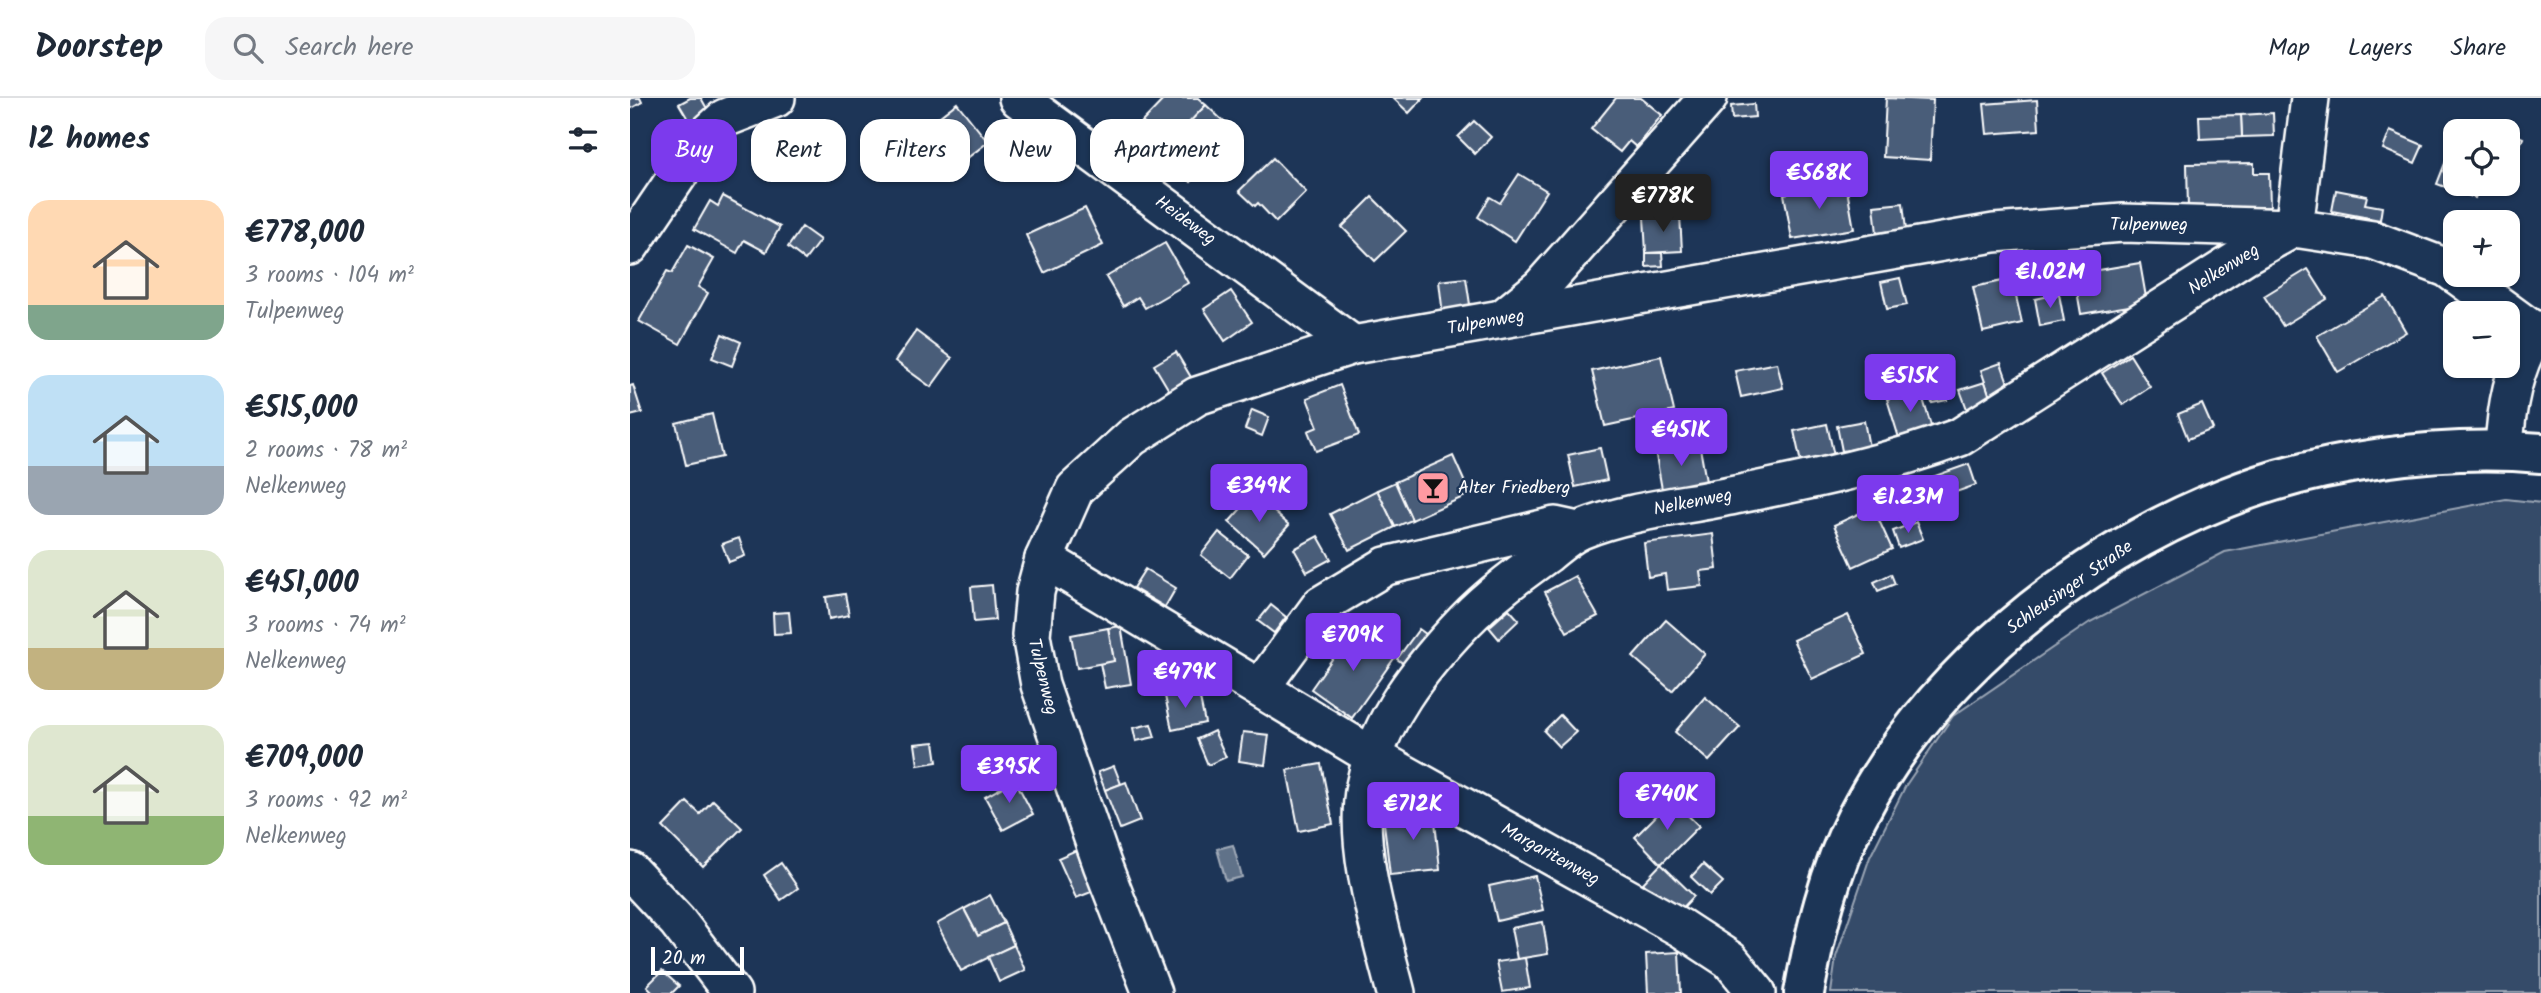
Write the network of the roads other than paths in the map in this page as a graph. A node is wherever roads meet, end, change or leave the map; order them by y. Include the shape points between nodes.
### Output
1 (776, 98) edge
2 (1018, 98) edge
3 (1708, 98) edge
4 (2310, 98) edge
5 (2294, 228) junction
6 (630, 246) edge
7 (2443, 266) edge
8 (2475, 287) edge
9 (1500, 321) junction
10 (2538, 331) edge
11 (1353, 345) junction
12 (2523, 451) edge
13 (1578, 531) junction
14 (1044, 559) junction
15 (1260, 688) junction
16 (1374, 757) junction
17 (630, 871) edge
18 (732, 993) edge
19 (1152, 993) edge
20 (1396, 993) edge
21 (1757, 993) edge
22 (1804, 993) edge

1 - 6 street via 725,118 703,138
2 - 11 street, Heideweg
3 - 9 street via 1541,287
4 - 5 street
5 - 7 street, Tulpenweg via 2373,240
5 - 9 street, Tulpenweg via 2123,223 1994,233
5 - 13 street, Nelkenweg via 1960,437 1916,454 1625,516
8 - 10 street, Tulpenweg
9 - 11 street, Tulpenweg
10 - 12 street via 2521,357 2505,413
11 - 14 street, Tulpenweg via 1197,396 1132,437 1075,489
12 - 22 main road, Schleusinger Straße via 2426,453 2274,481 2148,534 2049,599 1997,640 1944,693 1891,758 1857,818 1830,883
13 - 15 street via 1555,526 1387,566 1321,605
13 - 16 street, Nelkenweg via 1485,600 1429,659 1395,708
14 - 15 street, Margaritenweg
14 - 19 street, Tulpenweg via 1031,635 1040,685
15 - 16 street, Margaritenweg
16 - 20 street, Nelkenweg via 1365,786 1363,823 1371,897
16 - 21 street, Margaritenweg via 1681,928 1730,960
17 - 18 street via 677,921

